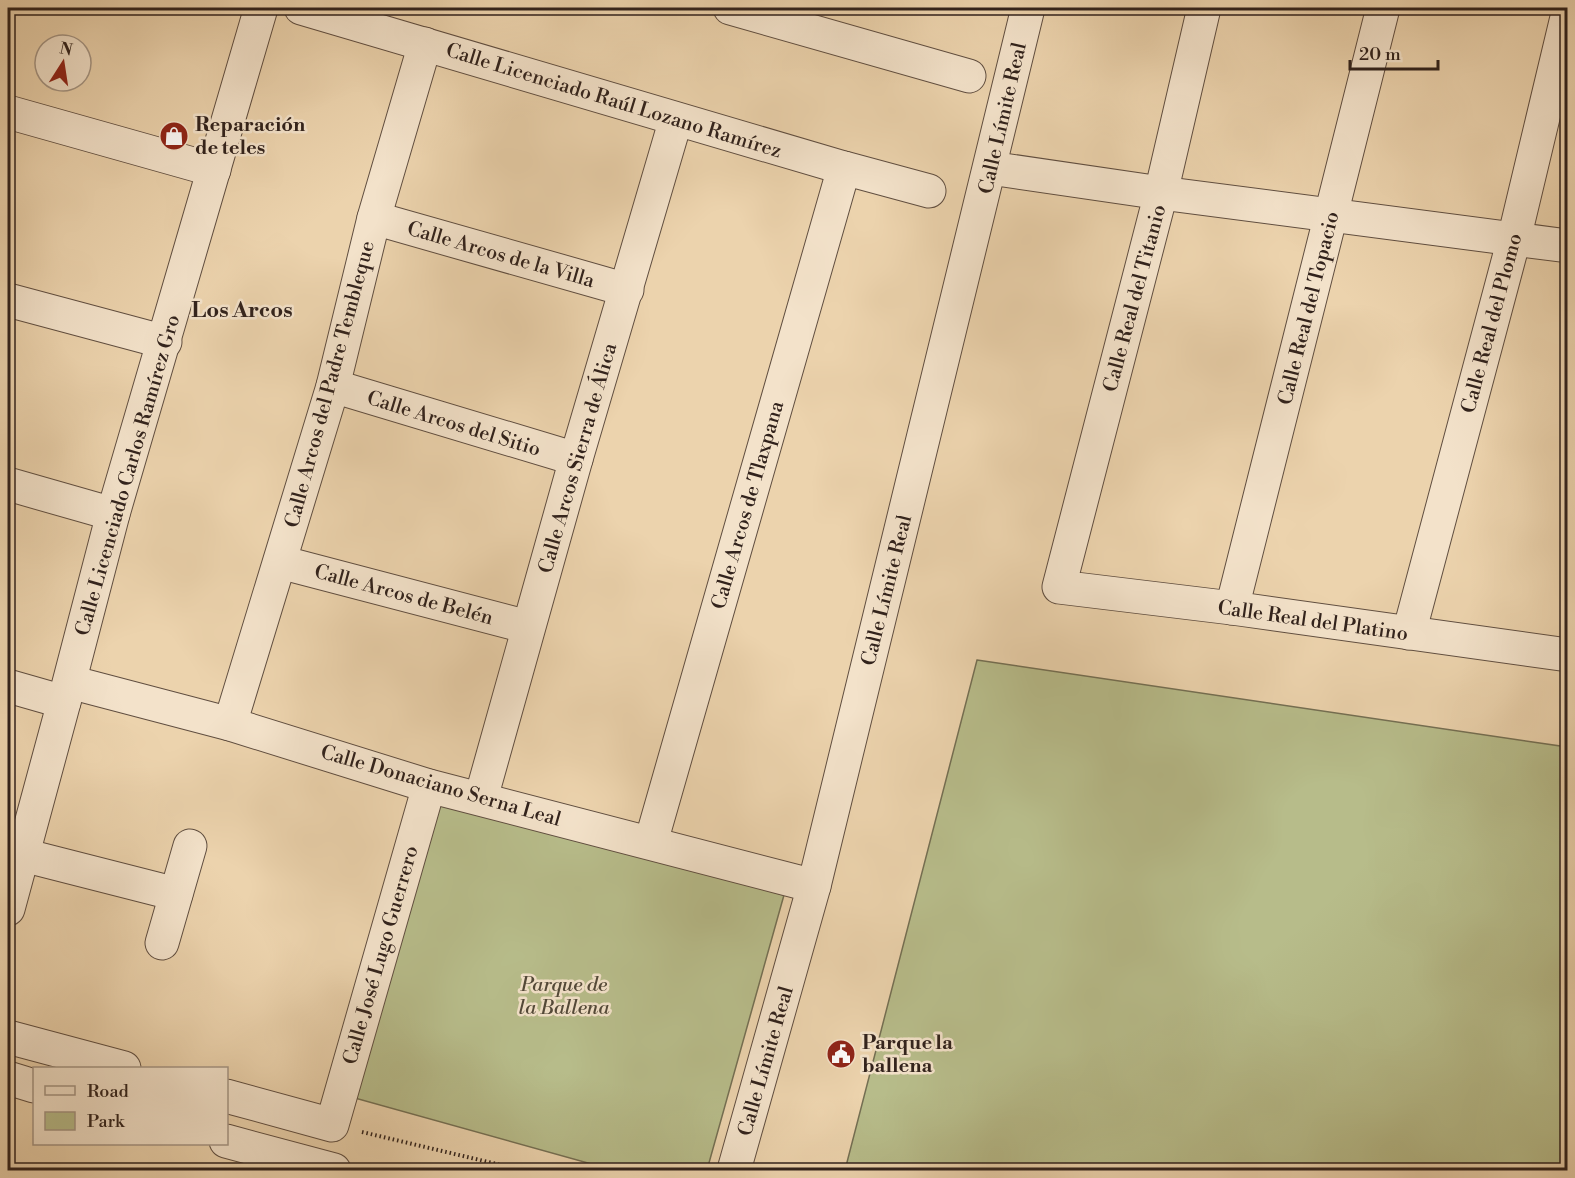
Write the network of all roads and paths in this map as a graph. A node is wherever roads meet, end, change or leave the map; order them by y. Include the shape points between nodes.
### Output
1 (261, 8) edge
2 (301, 8) edge
3 (730, 8) edge
4 (1028, 8) edge
5 (1204, 8) edge
6 (1383, 8) edge
7 (1568, 13) edge
8 (425, 44) junction
9 (969, 76) dead end
10 (8, 112) edge
11 (676, 119) junction
12 (844, 168) junction
13 (990, 168) junction
14 (214, 170) junction
15 (929, 191) dead end
16 (1161, 193) junction
17 (1332, 215) junction
18 (374, 218) junction
19 (1514, 238) junction
20 (1568, 246) edge
21 (627, 290) junction
22 (8, 300) edge
23 (165, 342) junction
24 (333, 386) junction
25 (576, 459) junction
26 (8, 484) edge
27 (113, 514) junction
28 (280, 562) junction
29 (1059, 587) joint
30 (1232, 608) junction
31 (528, 627) junction
32 (1409, 633) junction
33 (1568, 655) edge
34 (8, 686) edge
35 (67, 692) junction
36 (230, 724) junction
37 (429, 786) junction
38 (481, 798) junction
39 (651, 842) junction
40 (190, 846) dead end
41 (22, 855) junction
42 (814, 886) junction
43 (10, 894) edge
44 (176, 894) junction
45 (162, 943) dead end
46 (8, 1037) edge
47 (120, 1067) edge
48 (8, 1078) edge
49 (33, 1086) edge
50 (228, 1097) edge
51 (332, 1125) junction
52 (228, 1142) edge
53 (277, 1163) edge
54 (334, 1170) edge
55 (522, 1170) edge
56 (734, 1170) edge

1 - 14 street, Calle Licenciado Carlos Ramírez Gro
2 - 8 street, Calle Licenciado Raúl Lozano Ramírez
3 - 9 street
4 - 13 street, Calle Límite Real
5 - 16 street, Calle Real del Titanio
6 - 17 street, Calle Real del Topacio
7 - 19 street, Calle Real del Plomo
8 - 11 street, Calle Licenciado Raúl Lozano Ramírez
8 - 18 street, Calle Arcos del Padre Tembleque
10 - 14 street
11 - 12 street, Calle Licenciado Raúl Lozano Ramírez
11 - 21 street, Calle Arcos Sierra de Álica
12 - 15 street, Calle Licenciado Raúl Lozano Ramírez
12 - 39 street, Calle Arcos de Tlaxpana
13 - 16 street
13 - 42 street, Calle Límite Real
14 - 23 street, Calle Licenciado Carlos Ramírez Gro
16 - 17 street
16 - 29 street, Calle Real del Titanio
17 - 19 street
17 - 30 street, Calle Real del Topacio
18 - 21 street, Calle Arcos de la Villa
18 - 24 street, Calle Arcos del Padre Tembleque
19 - 20 street
19 - 32 street, Calle Real del Plomo
21 - 25 street, Calle Arcos Sierra de Álica
22 - 23 street
23 - 27 street, Calle Licenciado Carlos Ramírez Gro
24 - 25 street, Calle Arcos del Sitio
24 - 28 street, Calle Arcos del Padre Tembleque
25 - 31 street, Calle Arcos Sierra de Álica
26 - 27 street
27 - 35 street, Calle Licenciado Carlos Ramírez Gro
28 - 31 street, Calle Arcos de Belén
28 - 36 street, Calle Arcos del Padre Tembleque
29 - 30 street, Calle Real del Platino
30 - 32 street, Calle Real del Platino
31 - 38 street, Calle Arcos Sierra de Álica
32 - 33 street, Calle Real del Platino
34 - 35 street, Calle Donaciano Serna Leal
35 - 36 street, Calle Donaciano Serna Leal
35 - 41 street, Calle Licenciado Carlos Ramírez Gro
36 - 37 street, Calle Donaciano Serna Leal
37 - 38 street, Calle Donaciano Serna Leal
37 - 51 street, Calle José Lugo Guerrero
38 - 39 street, Calle Donaciano Serna Leal
39 - 42 street, Calle Donaciano Serna Leal
40 - 44 street
41 - 43 street, Calle Licenciado Carlos Ramírez Gro
41 - 44 street
42 - 56 street, Calle Límite Real
44 - 45 street
46 - 47 street
48 - 49 street
50 - 51 street
51 - 55 path
52 - 53 street
53 - 54 street

